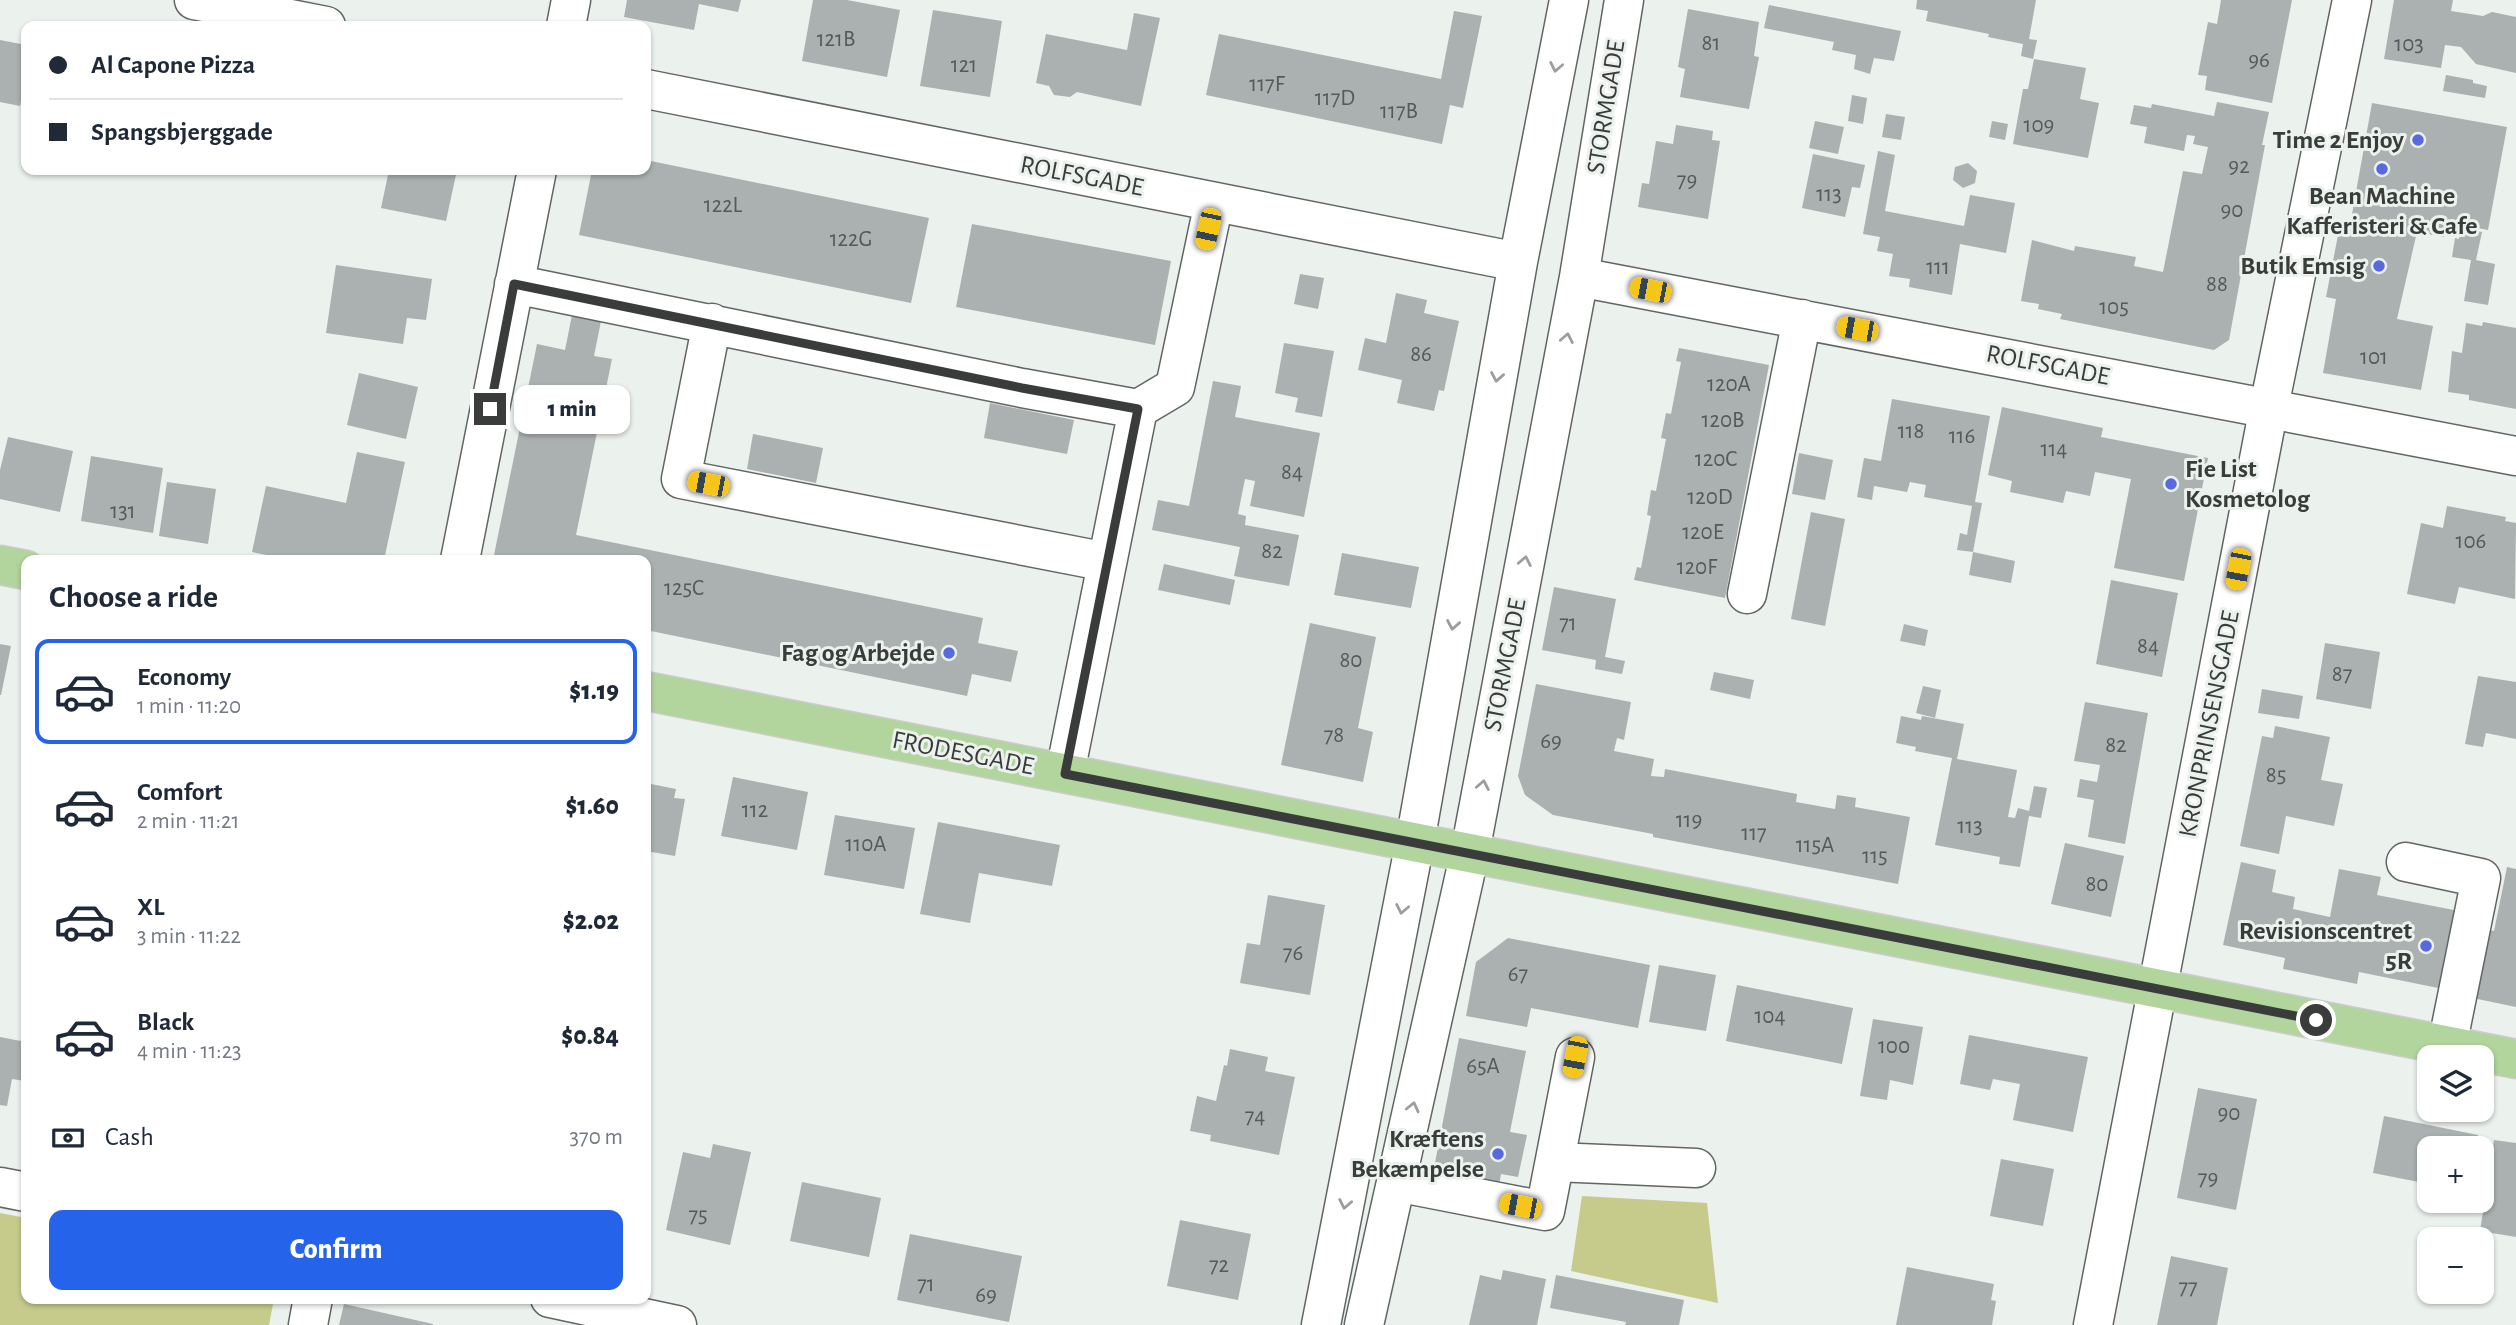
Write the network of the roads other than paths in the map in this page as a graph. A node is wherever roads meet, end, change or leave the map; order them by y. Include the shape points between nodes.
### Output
1 (194, 0) edge
2 (571, 0) edge
3 (1569, 0) edge
4 (1624, 0) edge
5 (2352, 0) edge
6 (301, 21) edge
7 (567, 21) edge
8 (651, 90) edge
9 (536, 175) edge
10 (1214, 202) junction
11 (1518, 262) junction
12 (1579, 276) junction
13 (514, 284) junction
14 (1802, 319) junction
15 (712, 323) junction
16 (2269, 407) junction
17 (1138, 409) junction
18 (2516, 456) edge
19 (461, 555) edge
20 (1107, 562) junction
21 (0, 565) edge
22 (21, 569) edge
23 (1746, 594) dead end
24 (651, 692) edge
25 (1065, 774) junction
26 (1415, 842) junction
27 (1470, 852) junction
28 (2406, 862) dead end
29 (2158, 990) junction
30 (2442, 1045) edge
31 (2447, 1045) edge
32 (2494, 1055) edge
33 (1575, 1057) dead end
34 (2516, 1059) edge
35 (1555, 1162) junction
36 (1696, 1168) dead end
37 (1396, 1182) junction
38 (0, 1187) edge
39 (21, 1191) edge
40 (312, 1304) edge
41 (578, 1304) edge
42 (308, 1325) edge
43 (677, 1325) edge
44 (1321, 1325) edge
45 (1364, 1325) edge
46 (2093, 1325) edge

1 - 6 street
2 - 7 street
3 -> 11 street, STORMGADE
4 - 12 street, STORMGADE
5 - 16 street, KRONPRINSENSGADE
8 - 10 street, ROLFSGADE
9 - 13 street
10 - 11 street, ROLFSGADE
10 - 17 street via 1174,387
11 -> 26 street, STORMGADE
12 - 14 street, ROLFSGADE
27 -> 12 street, STORMGADE
13 - 15 street
13 - 19 street
14 - 16 street, ROLFSGADE
14 - 23 street
15 - 17 street
15 - 20 street via 681,479
16 - 18 street, ROLFSGADE
16 - 29 street, KRONPRINSENSGADE
17 - 20 street
20 - 25 street
21 - 22 main road
24 - 25 main road, FRODESGADE
25 - 26 main road, FRODESGADE
26 - 27 main road, FRODESGADE
26 -> 44 street, STORMGADE
27 - 29 main road, FRODESGADE
37 -> 27 street, STORMGADE
28 - 31 street via 2481,878
29 - 30 main road, FRODESGADE
29 - 46 street, KRONPRINSENSGADE
32 - 34 main road, FRODESGADE
33 - 35 street
35 - 36 street
35 - 37 street via 1545,1211
37 - 45 street, STORMGADE
38 - 39 street
40 - 42 street
41 - 43 street

